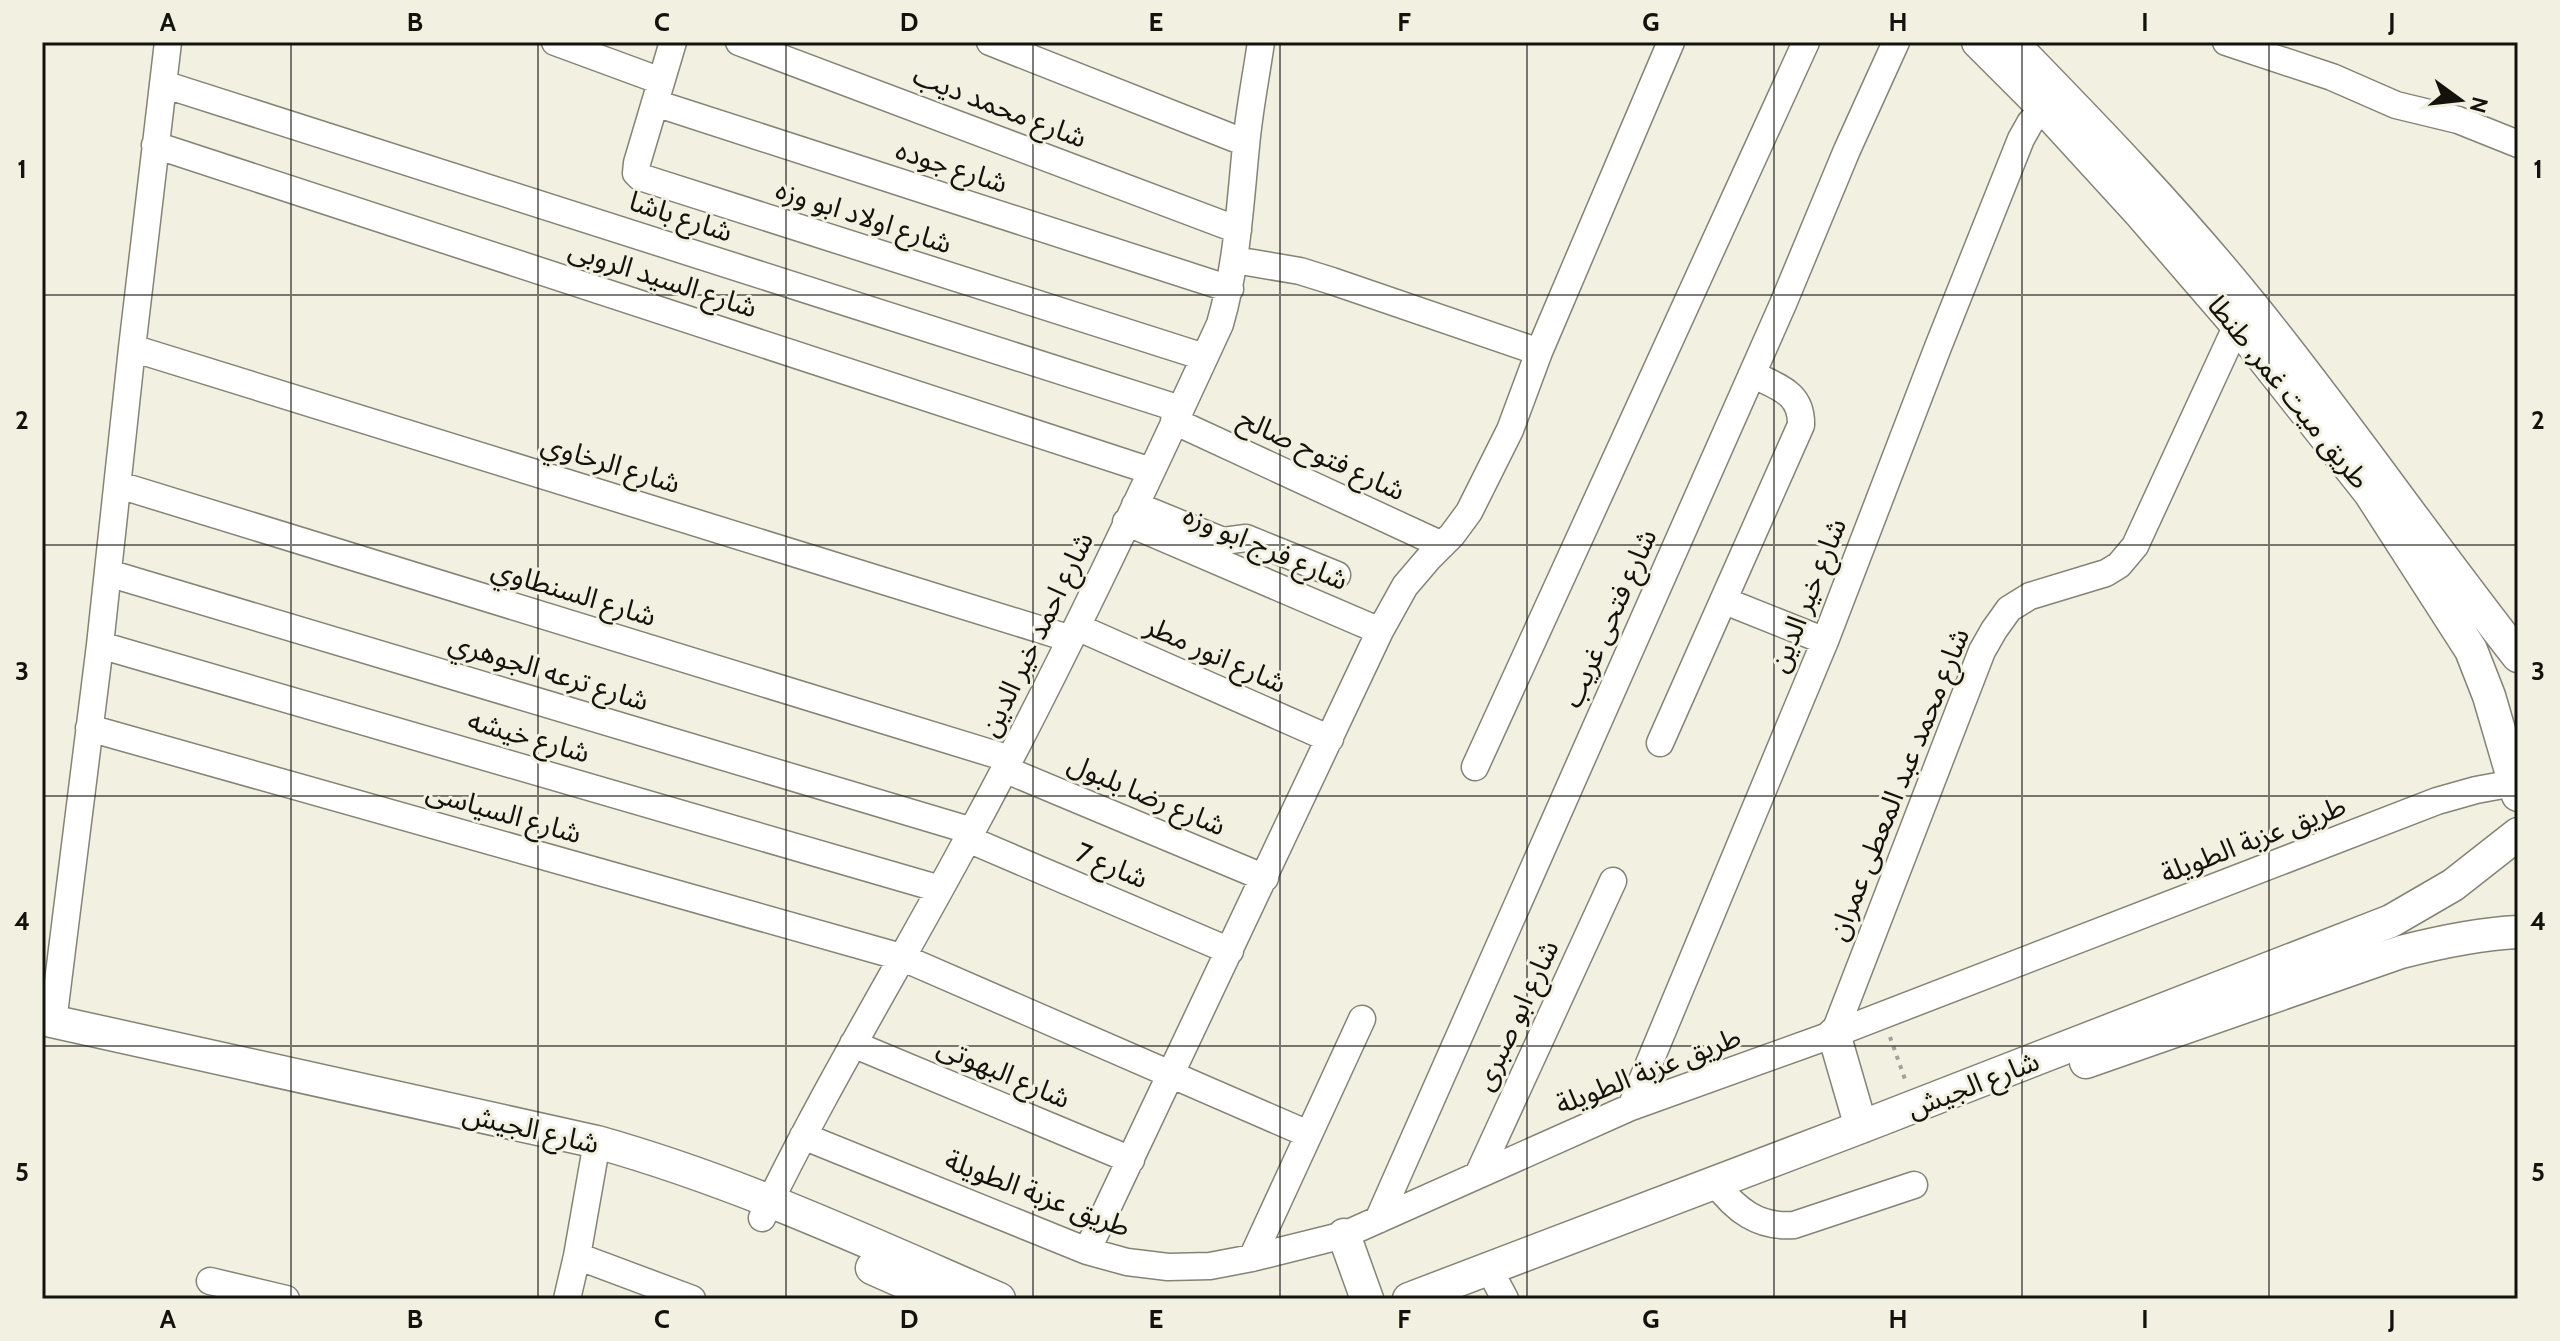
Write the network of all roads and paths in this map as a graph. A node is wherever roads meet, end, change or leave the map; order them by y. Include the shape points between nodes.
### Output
1 (168, 42) edge
2 (555, 42) edge
3 (673, 42) edge
4 (739, 42) edge
5 (990, 42) edge
6 (1261, 42) edge
7 (1671, 42) edge
8 (1806, 42) edge
9 (1896, 42) edge
10 (1978, 42) edge
11 (2011, 42) edge
12 (2226, 42) edge
13 (163, 84) junction
14 (658, 92) junction
15 (2044, 108) junction
16 (1246, 143) junction
17 (2518, 144) edge
18 (155, 145) junction
19 (1238, 230) junction
20 (1235, 260) junction
21 (1230, 289) junction
22 (2237, 325) junction
23 (132, 348) junction
24 (1539, 352) junction
25 (1204, 357) junction
26 (1752, 374) junction
27 (1177, 415) junction
28 (1151, 471) junction
29 (119, 485) junction
30 (1130, 514) junction
31 (1442, 545) junction
32 (108, 573) junction
33 (1337, 575) dead end
34 (1725, 601) junction
35 (1380, 631) junction
36 (1074, 633) junction
37 (1825, 641) junction
38 (100, 645) junction
39 (2518, 656) edge
40 (89, 728) junction
41 (1330, 739) junction
42 (1660, 743) dead end
43 (1007, 764) junction
44 (1475, 767) dead end
45 (2516, 789) edge
46 (2518, 834) edge
47 (970, 835) junction
48 (1265, 878) junction
49 (1613, 881) dead end
50 (940, 889) junction
51 (2518, 932) edge
52 (1230, 951) junction
53 (901, 957) junction
54 (1882, 1015) junction
55 (1362, 1019) dead end
56 (46, 1027) edge
57 (1834, 1034) junction
58 (853, 1044) junction
59 (1171, 1075) junction
60 (1631, 1107) junction
61 (1915, 1107) junction
62 (1861, 1127) junction
63 (1308, 1134) junction
64 (803, 1136) junction
65 (595, 1152) junction
66 (1131, 1160) junction
67 (1478, 1175) junction
68 (1914, 1185) dead end
69 (1721, 1191) junction
70 (766, 1209) junction
71 (1378, 1220) junction
72 (1344, 1235) junction
73 (1087, 1251) junction
74 (577, 1256) junction
75 (1252, 1258) junction
76 (210, 1281) dead end
77 (1500, 1290) edge
78 (286, 1299) edge
79 (567, 1299) edge
80 (692, 1299) edge
81 (942, 1299) edge
82 (999, 1299) edge
83 (1367, 1299) edge
84 (1409, 1299) edge
85 (1454, 1299) edge

1 - 13 street
2 - 14 street, شارع جوده
3 - 14 street, شارع اولاد ابو وزه
4 - 19 street, شارع محمد ديب
5 - 16 street
6 - 16 street, شارع احمد خير الدين
7 - 24 street
8 - 44 street
9 - 26 street, شارع فتحى غريب
10 - 15 main road, طريق ميت غمر, طنطا
11 - 39 main road, طريق ميت غمر, طنطا via 2161,200 2256,311
12 - 17 street
13 - 18 street
13 - 27 street, شارع باشا
14 - 21 street, شارع جوده
14 - 25 street, شارع اولاد ابو وزه via 636,168 645,180
15 - 22 main road, طريق ميت غمر, طنطا
15 - 37 street, شارع خير الدين via 2021,139
16 - 19 street, شارع احمد خير الدين
18 - 23 street
18 - 28 street, شارع السيد الروبى
19 - 20 street, شارع احمد خير الدين
20 - 21 street, شارع احمد خير الدين
20 - 24 street via 1322,277
21 - 25 street, شارع احمد خير الدين
22 - 45 main road, طريق ميت غمر, طنطا via 2370,493 2471,650
22 - 57 street, شارع محمد عبد المعطى عمران via 2135,546 2106,573 2030,596 2009,609 1982,651
23 - 29 street
23 - 36 street, شارع الرخاوي
24 - 31 street via 1510,430 1469,512
25 - 27 street, شارع احمد خير الدين
26 - 34 street via 1796,399 1801,425
26 - 71 street, شارع فتحى غريب
27 - 28 street, شارع احمد خير الدين
27 - 31 street, شارع فتوح صالح
28 - 30 street, شارع احمد خير الدين
29 - 32 street
29 - 43 street, شارع السنطاوي
30 - 33 street via 1223,541 1246,538
30 - 35 street, شارع فرج ابو وزه
30 - 36 street, شارع احمد خير الدين
31 - 35 street via 1405,586
32 - 38 street
32 - 47 street, شارع ترعه الجوهري
34 - 37 street
34 - 42 street
35 - 41 street
36 - 41 street, شارع انور مطر
36 - 43 street, شارع احمد خير الدين
37 - 60 street, شارع خير الدين
38 - 40 street
38 - 50 street, شارع خيشه
40 - 53 street, شارع السياسى
40 - 56 street
41 - 48 street
43 - 47 street, شارع احمد خير الدين
43 - 48 street, شارع رضا بلبول
45 - 54 street, طريق عزبة الطويلة via 2476,790 2437,801
46 - 61 main road, شارع الجيش via 2453,885 2391,921
47 - 50 street, شارع احمد خير الدين
47 - 52 street, شارع 7
48 - 52 street
49 - 67 street, شارع ابو صبرى
50 - 53 street, شارع احمد خير الدين
51 - 69 main road, شارع الجيش via 2488,933 2401,952
52 - 59 street
53 - 58 street, شارع احمد خير الدين
53 - 59 street, شارع السياسى
54 - 57 street, طريق عزبة الطويلة
54 - 61 path
55 - 63 street
56 - 65 main road, شارع الجيش
57 - 60 street, طريق عزبة الطويلة
57 - 62 main road
58 - 64 street, شارع احمد خير الدين
58 - 66 street, شارع البهوتى
59 - 63 street, شارع السياسى
59 - 66 street
60 - 67 street, طريق عزبة الطويلة
61 - 62 main road, شارع الجيش
62 - 69 main road, شارع الجيش
63 - 75 street
64 - 70 street, شارع احمد خير الدين
64 - 73 street, طريق عزبة الطويلة
65 - 70 main road, شارع الجيش via 679,1187
65 - 74 street
66 - 73 street
67 - 71 street, طريق عزبة الطويلة
68 - 69 street via 1778,1226 1763,1224
69 - 77 main road, شارع الجيش
69 - 84 main road, شارع الجيش
70 - 81 main road, شارع الجيش
70 - 82 main road, شارع الجيش
71 - 72 street, طريق عزبة الطويلة
72 - 75 street, طريق عزبة الطويلة
72 - 83 main road
73 - 75 street, طريق عزبة الطويلة via 1168,1267
74 - 79 street
74 - 80 street
76 - 78 street
77 - 85 main road, شارع الجيش

